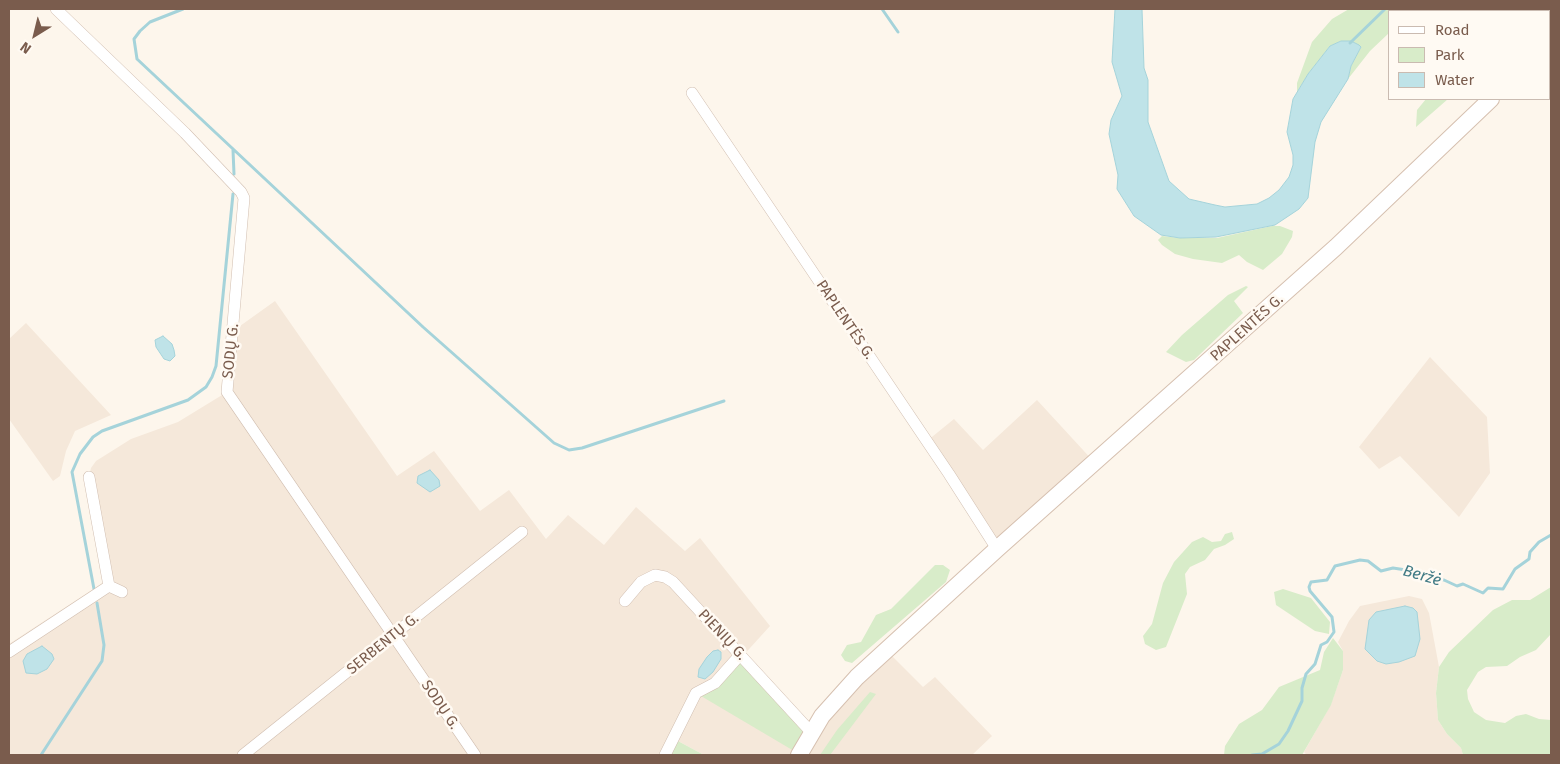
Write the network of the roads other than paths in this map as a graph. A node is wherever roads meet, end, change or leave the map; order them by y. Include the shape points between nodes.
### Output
1 (56, 9) edge
2 (692, 93) dead end
3 (1490, 100) edge
4 (89, 477) dead end
5 (522, 532) dead end
6 (997, 549) junction
7 (108, 586) junction
8 (122, 592) dead end
9 (625, 601) dead end
10 (394, 636) junction
11 (9, 652) edge
12 (740, 655) junction
13 (811, 732) junction
14 (243, 755) edge
15 (475, 755) edge
16 (664, 755) edge
17 (798, 755) edge

1 - 10 street, SODŲ G. via 185,133 243,195 227,392
2 - 6 street, PAPLENTĖS G.
3 - 6 main road, PAPLENTĖS G. via 1336,248
4 - 7 street
5 - 10 street, SERBENTŲ G.
6 - 13 main road, PAPLENTĖS G. via 857,678
7 - 8 street
7 - 11 street
9 - 12 street, PIENIŲ G. via 641,582 655,575 665,577
10 - 14 street, SERBENTŲ G.
10 - 15 street, SODŲ G.
12 - 13 street, PIENIŲ G.
12 - 16 street via 715,683 696,693
13 - 17 main road, PAPLENTĖS G.

